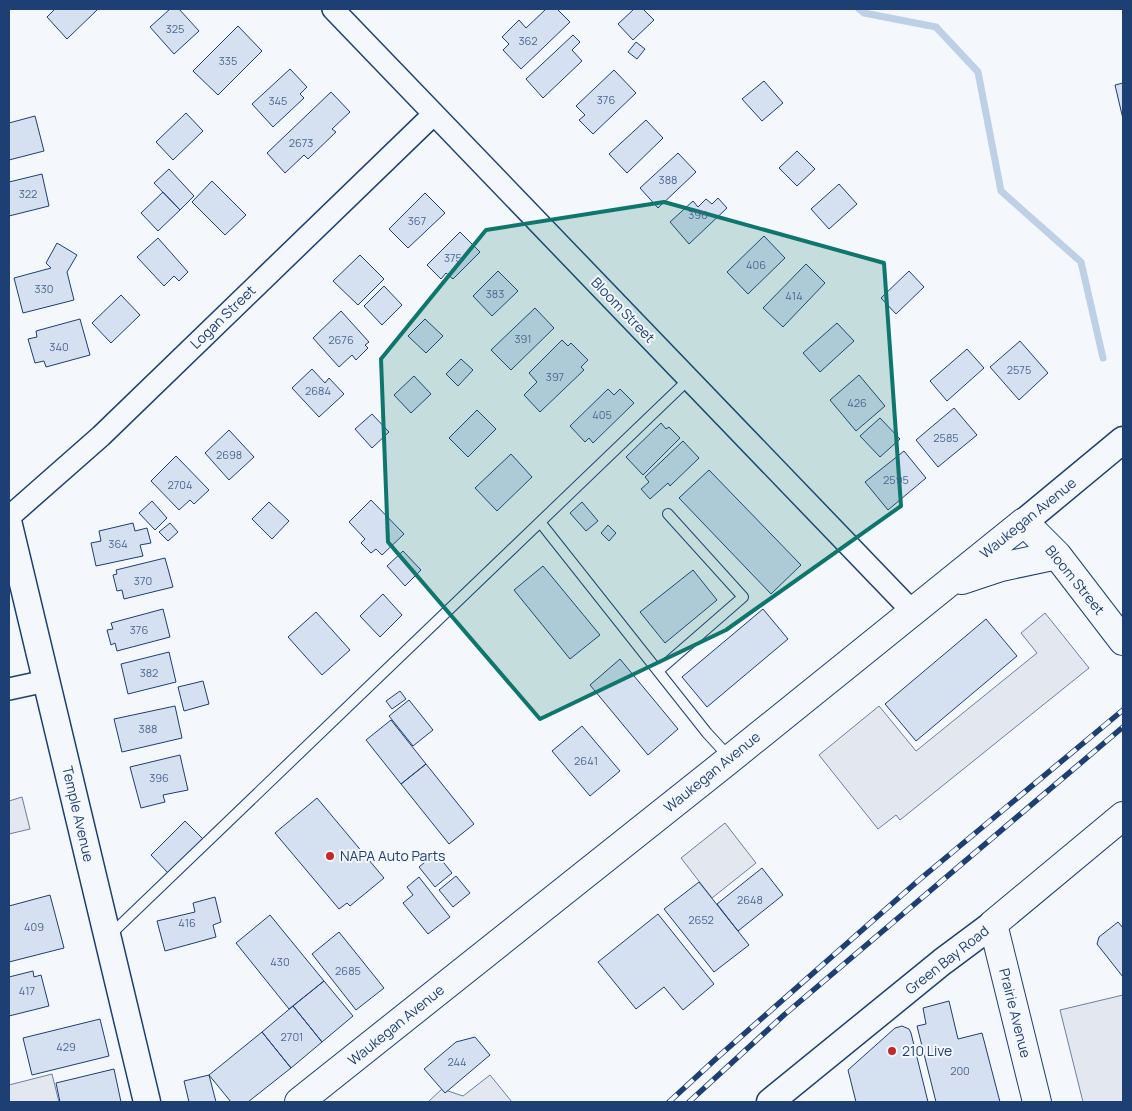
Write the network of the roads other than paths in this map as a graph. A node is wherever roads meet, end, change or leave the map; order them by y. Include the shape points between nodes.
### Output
1 (333, 9) edge
2 (434, 114) junction
3 (689, 379) junction
4 (1123, 440) edge
5 (668, 514) dead end
6 (9, 517) edge
7 (540, 522) junction
8 (1024, 522) junction
9 (9, 525) edge
10 (1057, 555) junction
11 (936, 592) junction
12 (912, 612) junction
13 (1123, 641) edge
14 (658, 671) junction
15 (46, 681) junction
16 (9, 690) edge
17 (730, 759) junction
18 (1123, 816) edge
19 (993, 924) junction
20 (108, 938) junction
21 (147, 1102) edge
22 (299, 1102) edge
23 (770, 1102) edge
24 (1037, 1102) edge

1 - 2 street, Bloom Street
2 - 3 street, Bloom Street
2 - 6 street, Logan Street via 101,436
3 - 7 lane
3 - 12 street, Bloom Street
4 - 8 street, Waukegan Avenue
5 - 14 lane via 743,597
7 - 14 lane
7 - 20 lane
8 - 10 main road, Bloom Street
8 - 11 main road, Waukegan Avenue
9 - 15 street, Temple Avenue
10 - 11 main road via 1001,567
10 - 13 main road, Bloom Street
11 - 12 main road, Waukegan Avenue
12 - 17 main road, Waukegan Avenue
14 - 17 lane
15 - 16 street
15 - 20 street, Temple Avenue
17 - 22 main road, Waukegan Avenue
18 - 19 main road, Green Bay Road
19 - 23 street, Green Bay Road
19 - 24 main road, Prairie Avenue
20 - 21 street, Temple Avenue

